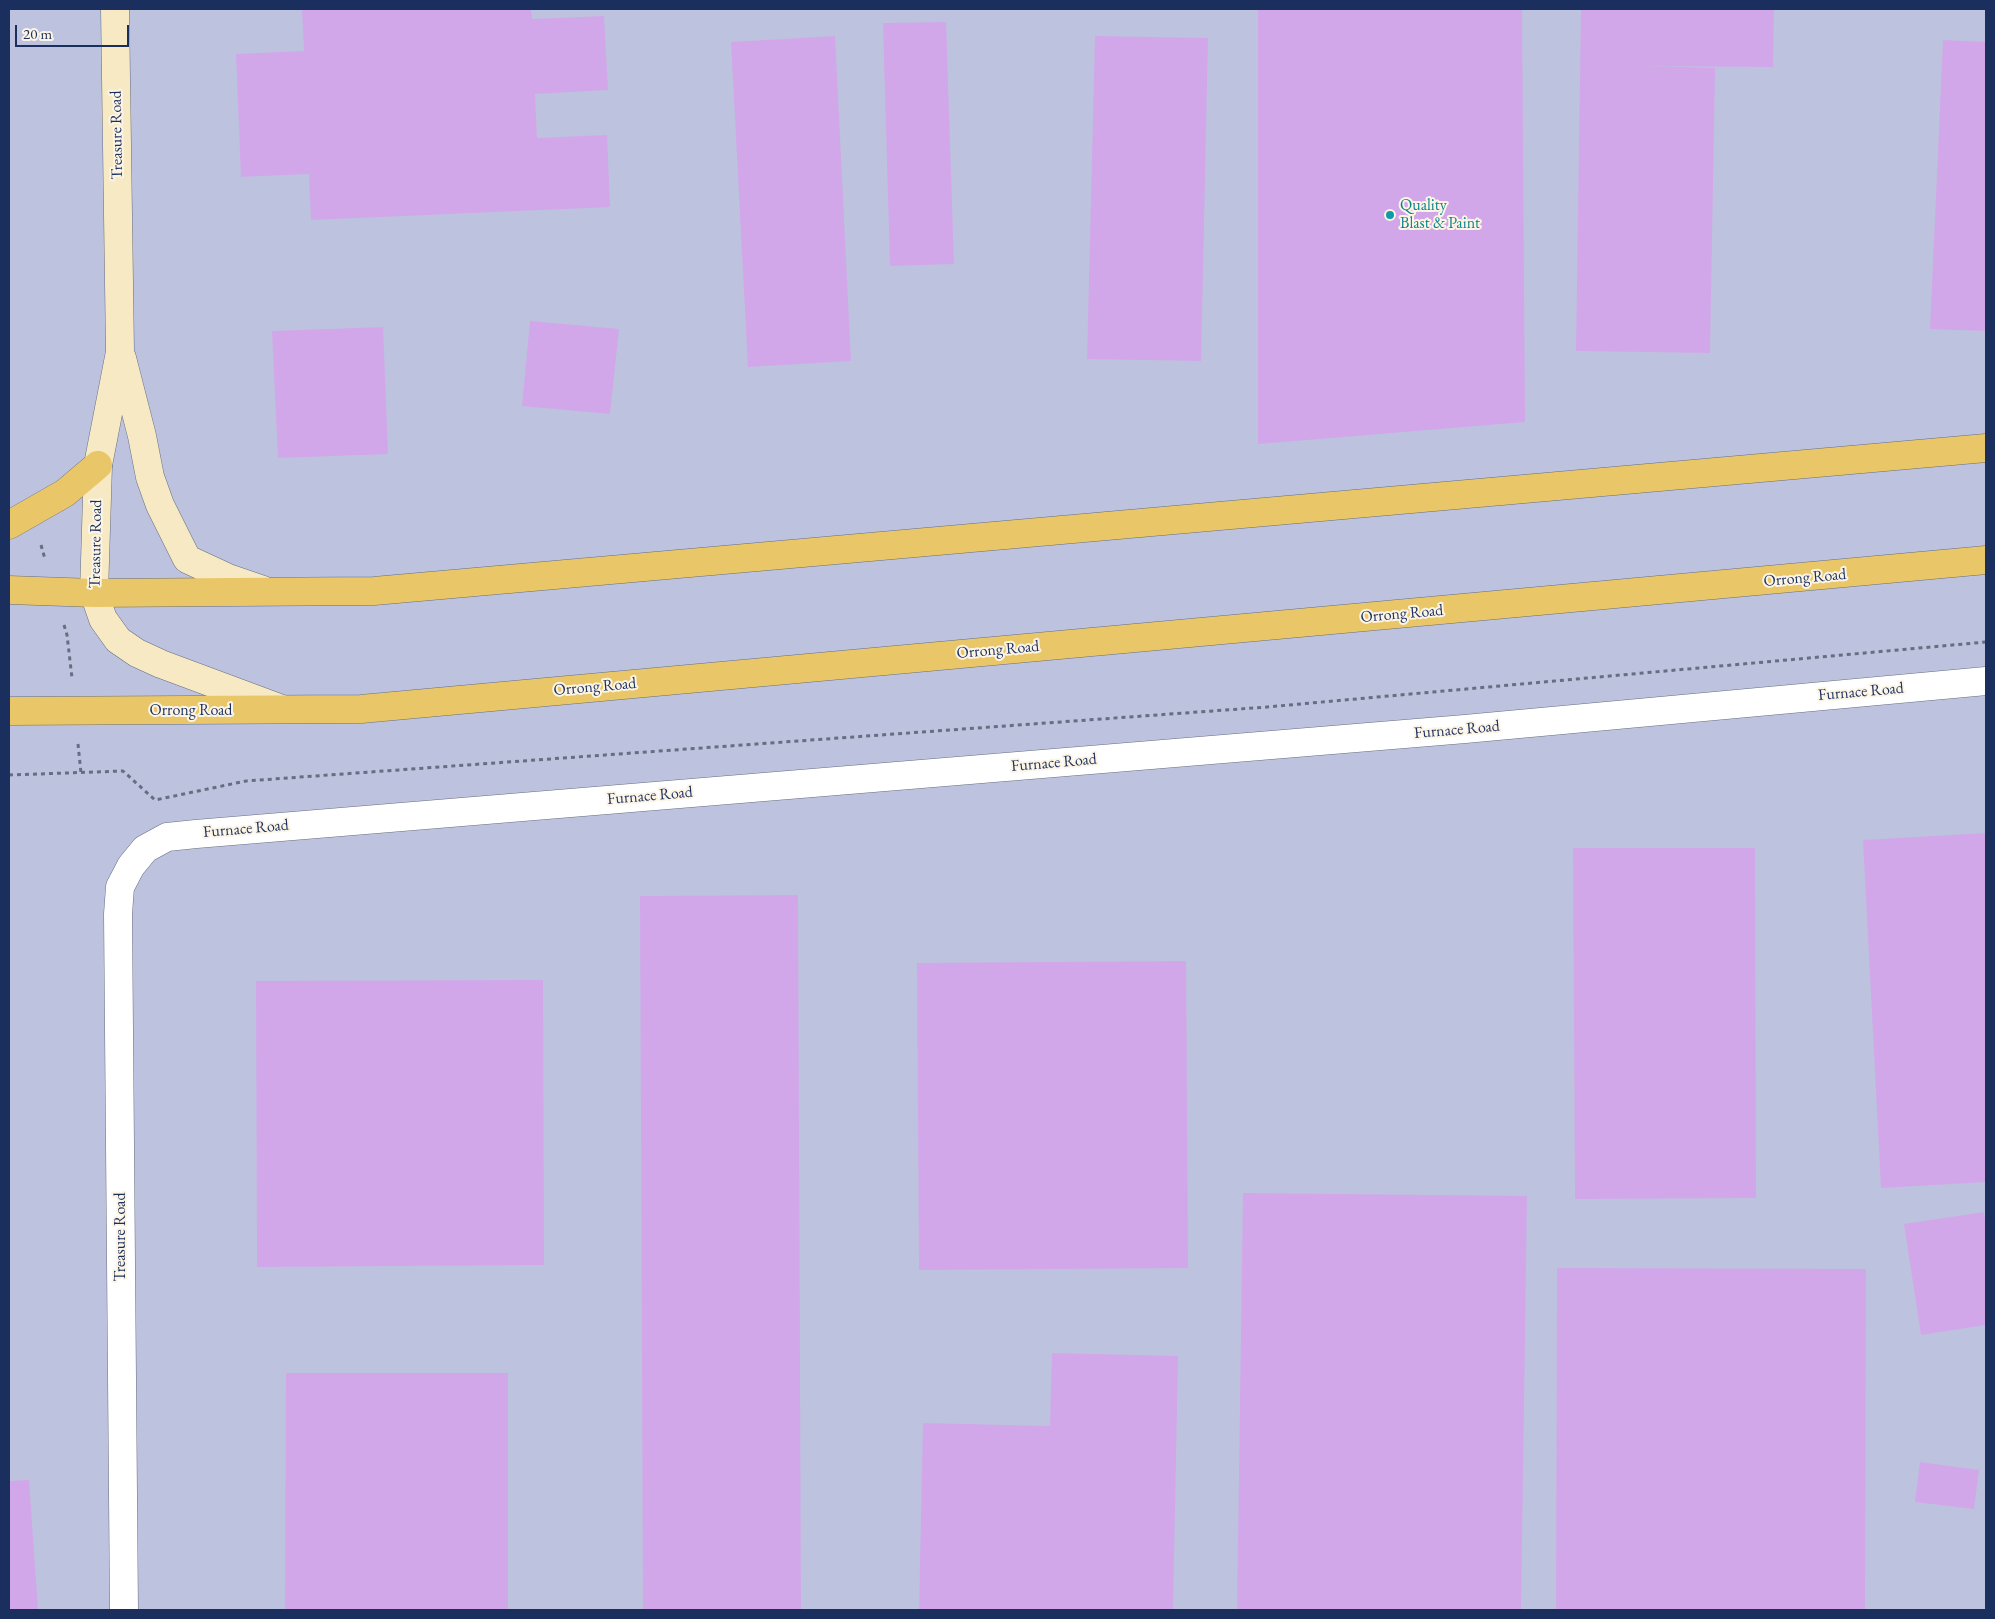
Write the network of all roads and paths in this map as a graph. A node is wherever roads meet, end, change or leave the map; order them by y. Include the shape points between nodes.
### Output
1 (115, 9) edge
2 (120, 352) junction
3 (1986, 448) edge
4 (98, 464) junction
5 (20, 518) edge
6 (1986, 560) edge
7 (9, 590) edge
8 (55, 591) junction
9 (268, 592) junction
10 (94, 593) junction
11 (1986, 642) edge
12 (1986, 680) edge
13 (286, 710) junction
14 (9, 711) edge
15 (75, 712) junction
16 (81, 773) junction
17 (9, 775) edge
18 (131, 866) joint
19 (124, 1610) edge

1 - 2 street, Treasure Road
2 - 4 street, Treasure Road
2 - 9 street, Treasure Road via 150,477 187,559
3 - 9 highway via 374,591
4 - 5 highway via 65,493
4 - 10 street, Treasure Road
5 - 8 path
6 - 13 highway, Orrong Road via 361,709
7 - 8 highway
8 - 10 highway
8 - 15 path via 68,635
9 - 10 highway
10 - 13 street, Treasure Road via 103,619 118,640 137,653
11 - 16 path via 1267,707 246,781 155,800 123,771
12 - 18 street, Furnace Road via 1455,730 196,834 167,837 145,849
13 - 15 highway, Orrong Road
14 - 15 highway, Orrong Road
15 - 16 path
16 - 17 path
18 - 19 street, Treasure Road via 120,887 118,914

